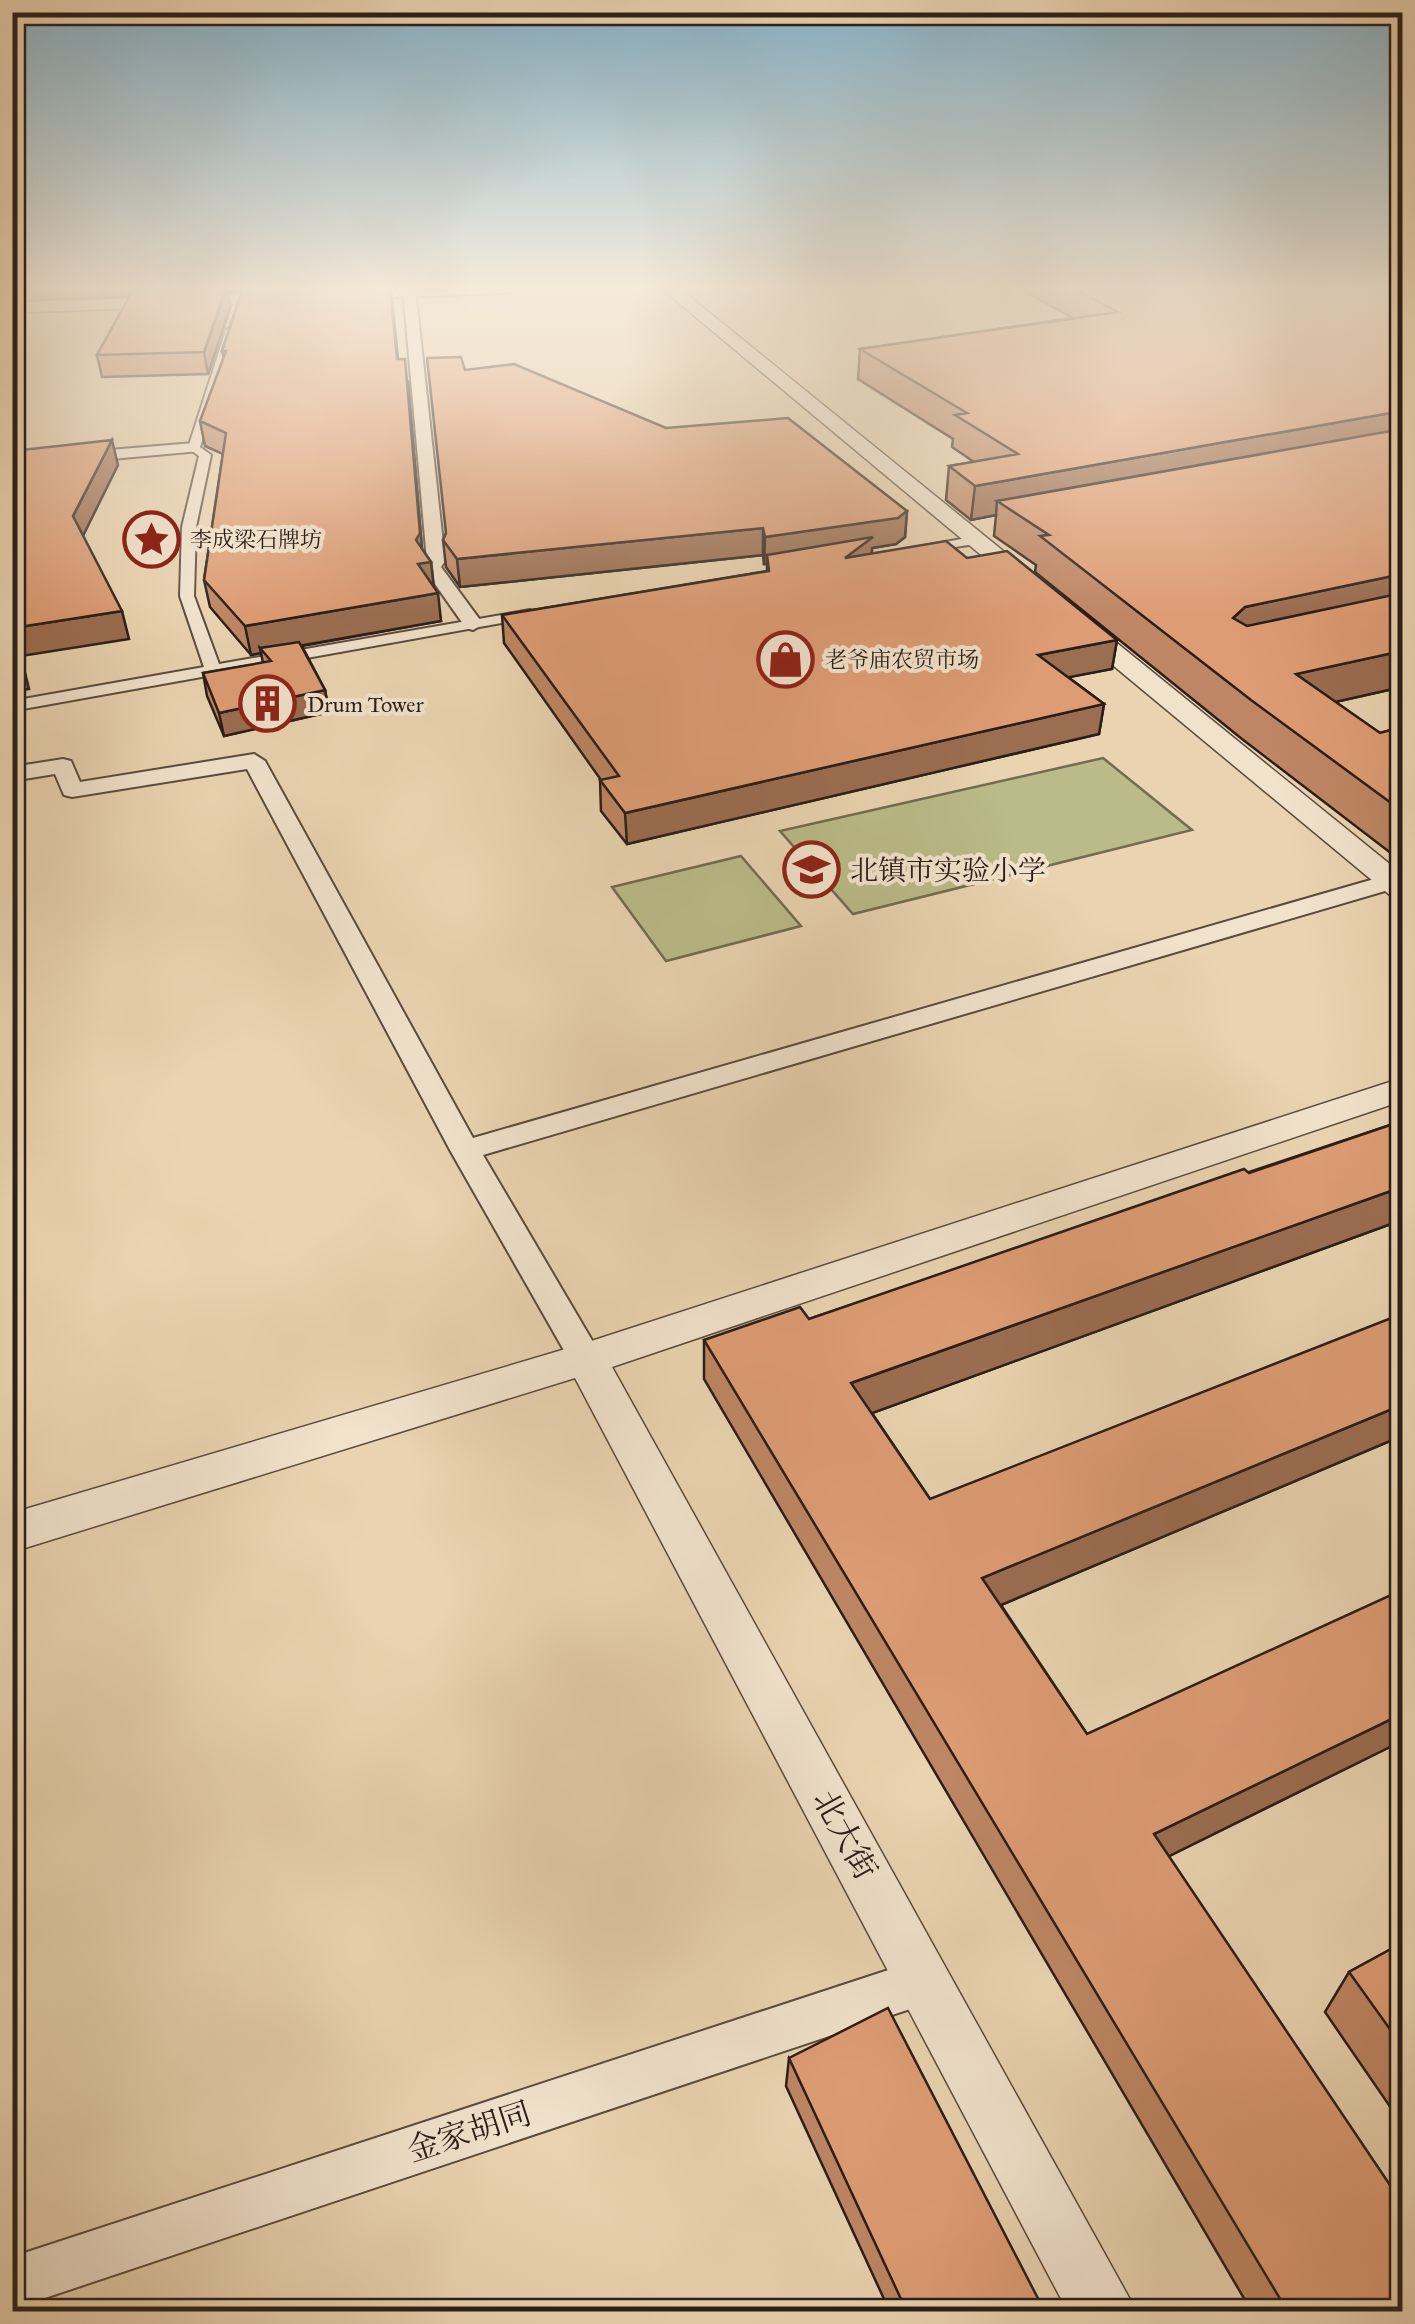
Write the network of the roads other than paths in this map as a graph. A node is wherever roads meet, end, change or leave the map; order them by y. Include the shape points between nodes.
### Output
1 (214, 396) edge
2 (420, 396) edge
3 (805, 396) edge
4 (199, 452) junction
5 (12, 463) edge
6 (976, 533) junction
7 (904, 551) edge
8 (549, 611) edge
9 (473, 624) junction
10 (213, 670) junction
11 (12, 706) edge
12 (12, 774) edge
13 (1399, 883) edge
14 (1402, 1090) edge
15 (465, 1150) junction
16 (586, 1358) junction
17 (12, 1534) edge
18 (925, 1981) junction
19 (12, 2283) edge
20 (1104, 2312) edge

1 - 4 street
2 - 9 street via 432,567
3 - 6 street
4 - 5 street
4 - 10 street via 186,596
6 - 7 street
6 - 13 street
8 - 9 street
9 - 10 street
10 - 11 street
12 - 15 street via 64,766 72,790 254,762
13 - 15 street
14 - 16 street
15 - 16 street
16 - 17 street
16 - 18 street, 北大街
18 - 19 street, 金家胡同
18 - 20 street, 北大街

